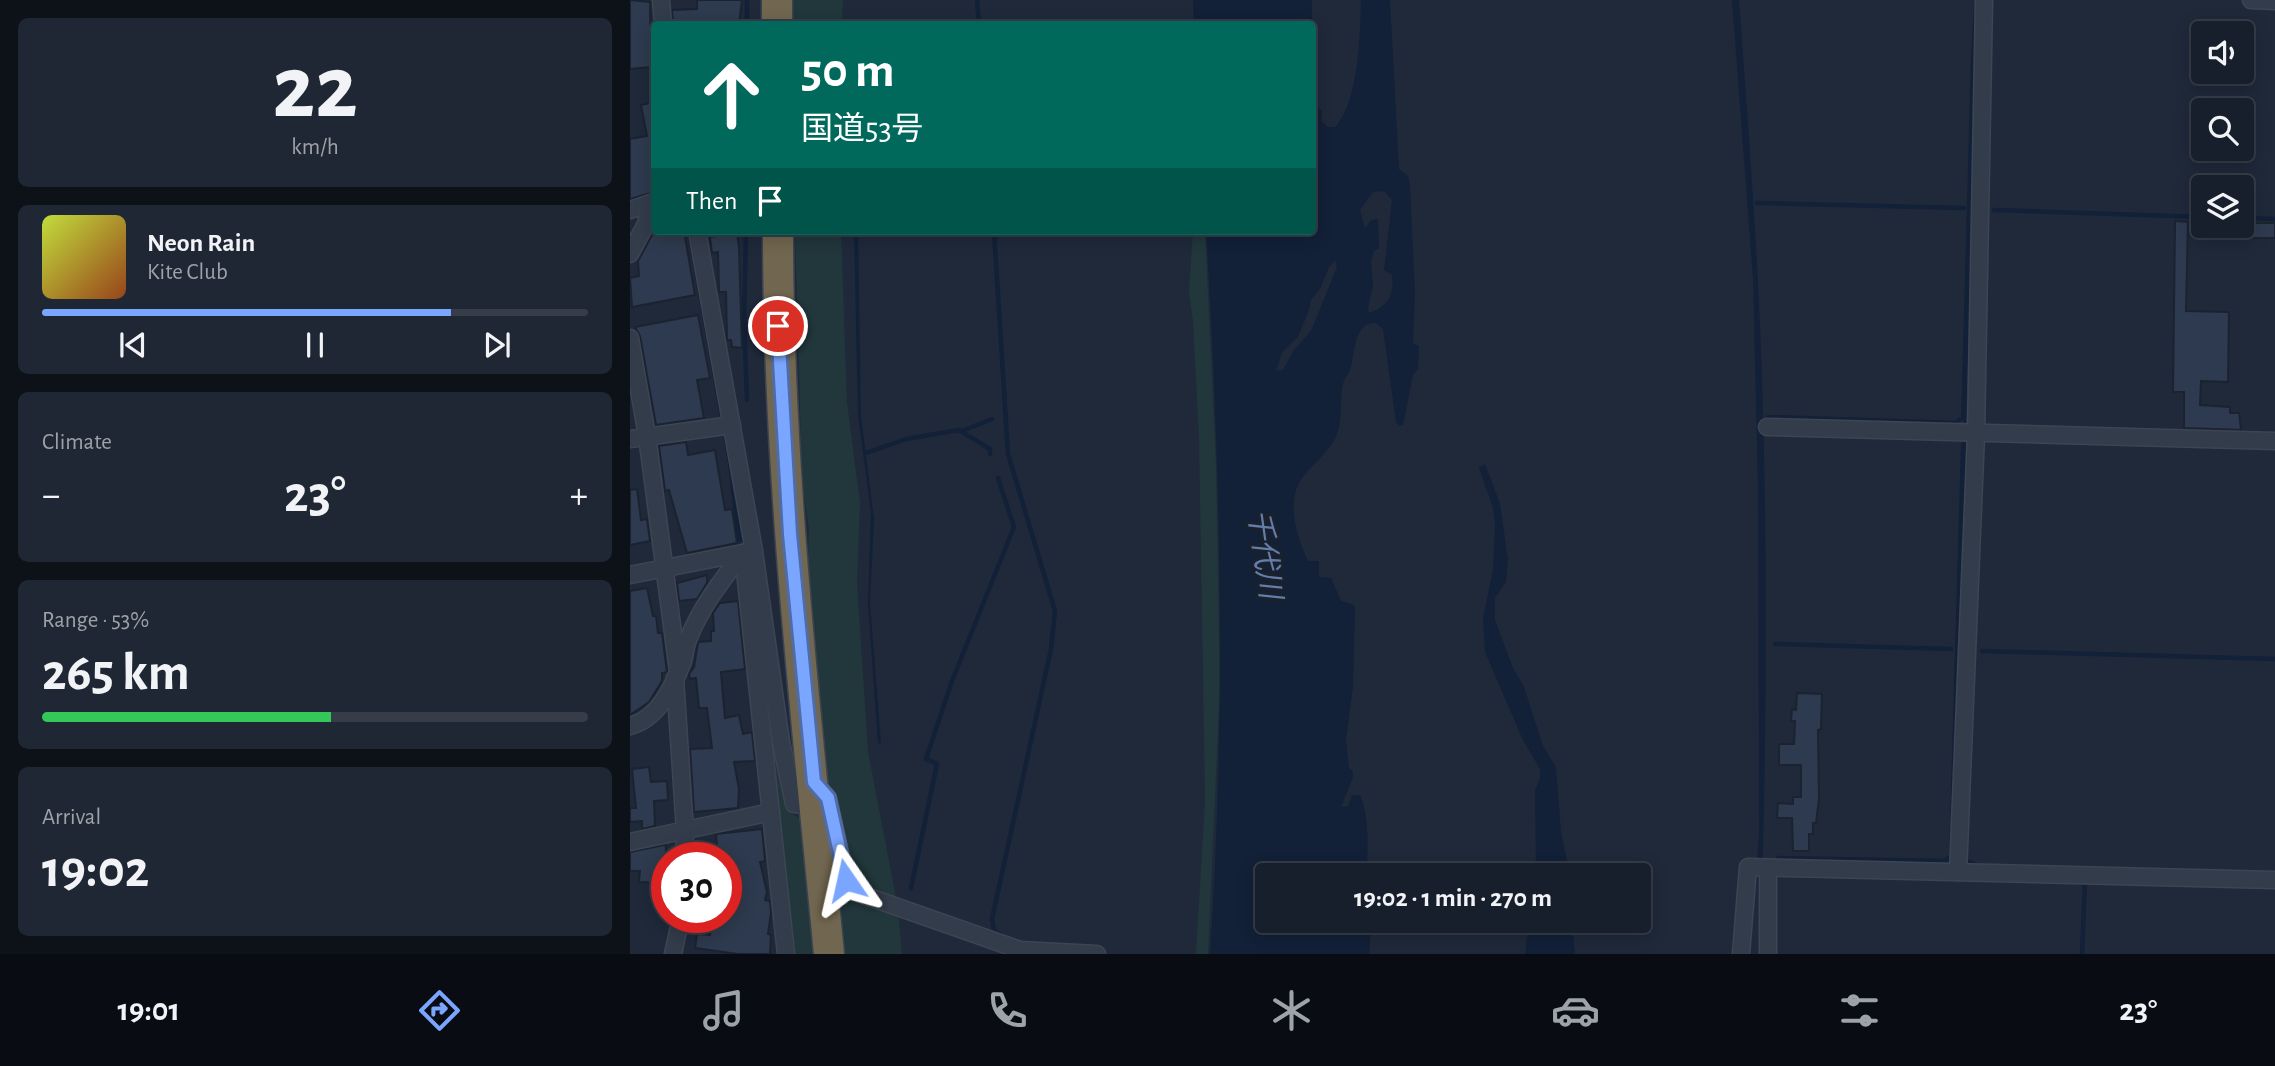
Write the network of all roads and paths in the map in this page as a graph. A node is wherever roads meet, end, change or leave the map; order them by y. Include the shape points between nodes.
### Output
1 (661, 0) edge
2 (777, 0) edge
3 (1984, 0) edge
4 (2251, 0) edge
5 (2275, 1) edge
6 (663, 21) edge
7 (777, 21) edge
8 (651, 203) edge
9 (651, 206) edge
10 (630, 210) edge
11 (698, 235) edge
12 (778, 235) edge
13 (630, 254) edge
14 (630, 338) edge
15 (732, 425) junction
16 (1767, 427) dead end
17 (1976, 434) junction
18 (648, 436) junction
19 (630, 439) edge
20 (2275, 441) edge
21 (748, 552) junction
22 (666, 568) junction
23 (630, 575) edge
24 (676, 674) junction
25 (630, 726) edge
26 (814, 794) junction
27 (771, 812) junction
28 (685, 831) junction
29 (630, 842) edge
30 (685, 842) edge
31 (1768, 868) junction
32 (1958, 872) junction
33 (2275, 880) edge
34 (678, 933) edge
35 (673, 954) edge
36 (786, 954) edge
37 (829, 954) edge
38 (1097, 954) edge
39 (1741, 954) edge
40 (1768, 954) edge

1 - 6 street
2 - 7 highway
3 - 17 street
4 - 5 street
8 - 10 street
9 - 13 street
11 - 15 street
12 - 26 highway via 778,349
14 - 18 street
15 - 18 street
15 - 21 street
16 - 17 street
17 - 20 street
17 - 32 street
18 - 19 street
18 - 22 street
21 - 22 street
21 - 24 street via 712,596 687,640
21 - 26 street via 794,804
21 - 27 street
22 - 23 street
22 - 24 street
24 - 25 street via 666,697 649,718
24 - 28 street
26 - 37 highway
26 - 38 street via 828,798 852,891 1020,950
27 - 28 street
27 - 36 street
28 - 29 street
28 - 30 street
31 - 32 street
31 - 39 street via 1748,867
31 - 40 street
32 - 33 street
34 - 35 street

